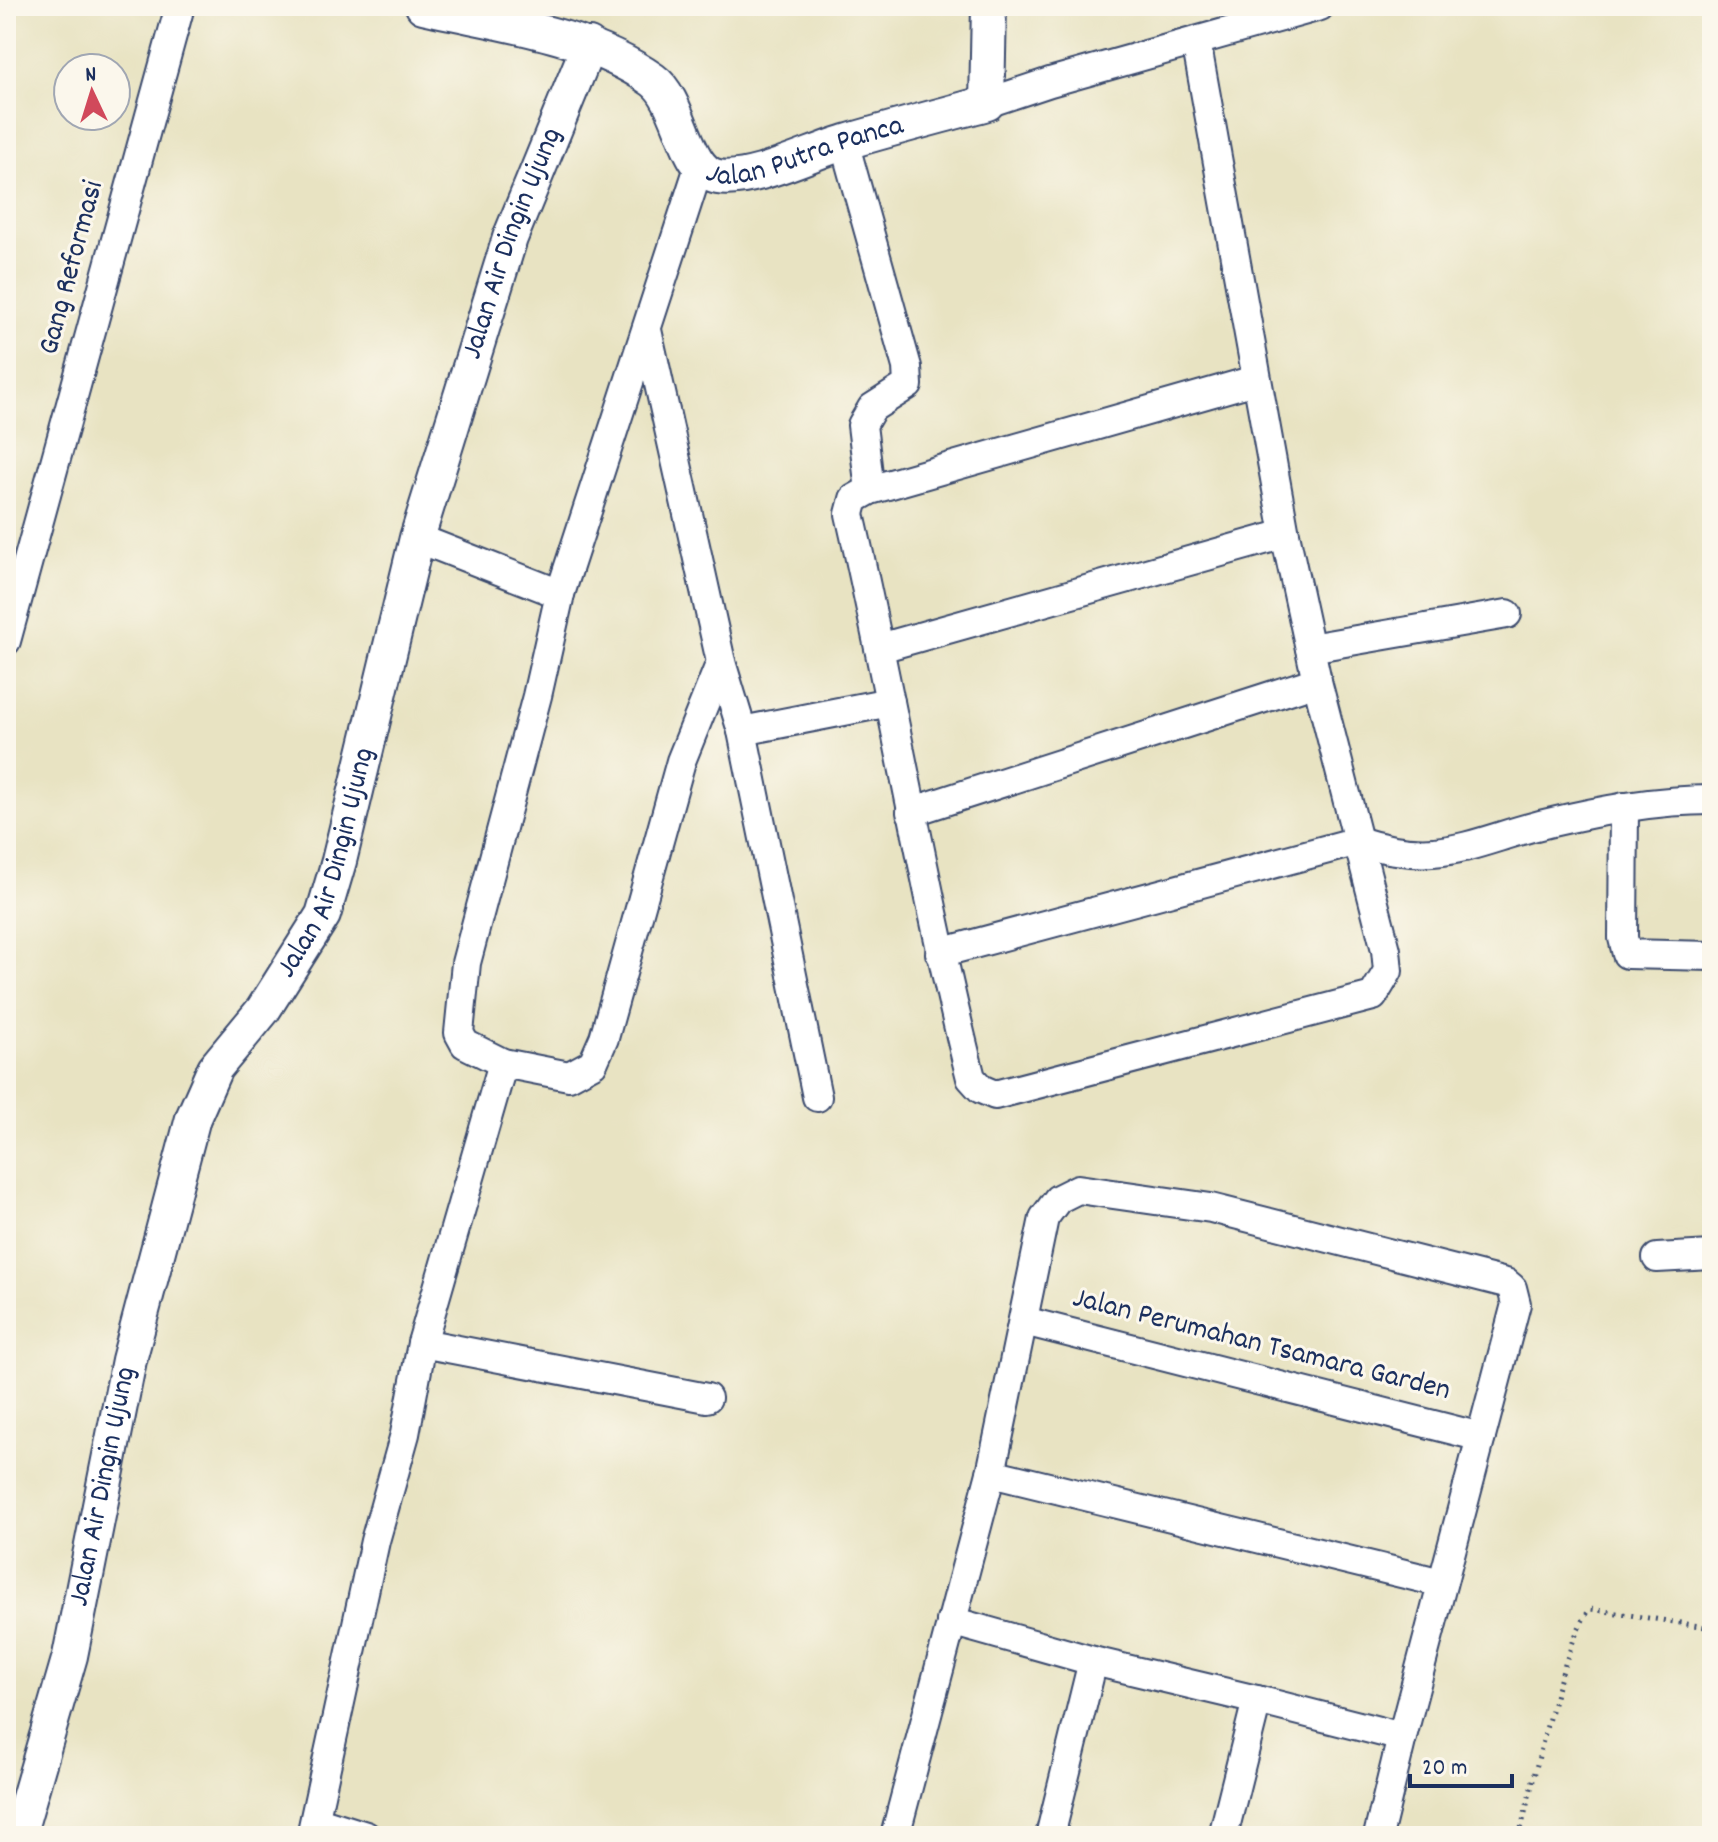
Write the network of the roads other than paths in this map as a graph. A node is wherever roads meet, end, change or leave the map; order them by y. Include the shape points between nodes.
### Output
1 (180, 6) edge
2 (423, 6) edge
3 (989, 6) edge
4 (1309, 8) edge
5 (1196, 41) junction
6 (589, 45) junction
7 (987, 103) junction
8 (844, 142) junction
9 (699, 167) junction
10 (647, 329) junction
11 (1255, 380) junction
12 (870, 490) junction
13 (1285, 534) junction
14 (417, 538) junction
15 (560, 594) junction
16 (1507, 614) dead end
17 (6, 641) edge
18 (880, 648) junction
19 (1310, 648) junction
20 (721, 662) junction
21 (1317, 681) junction
22 (890, 702) junction
23 (742, 731) junction
24 (1712, 800) edge
25 (1624, 807) junction
26 (911, 812) junction
27 (1358, 841) junction
28 (940, 953) junction
29 (1712, 956) edge
30 (503, 1063) junction
31 (817, 1097) dead end
32 (1712, 1255) edge
33 (1657, 1258) dead end
34 (1024, 1321) junction
35 (422, 1343) junction
36 (707, 1398) dead end
37 (1481, 1437) junction
38 (991, 1473) junction
39 (1442, 1583) junction
40 (951, 1621) junction
41 (1093, 1661) junction
42 (1257, 1700) junction
43 (1402, 1737) junction
44 (313, 1828) edge
45 (18, 1836) edge
46 (366, 1836) edge
47 (895, 1836) edge
48 (1050, 1836) edge
49 (1223, 1836) edge
50 (1378, 1836) edge

1 - 17 street, Gang Reformasi
2 - 6 street
3 - 7 street
4 - 5 street, Jalan Putra Panca
5 - 7 street, Jalan Putra Panca
5 - 11 street
6 - 9 street, Jalan Putra Panca via 655,82 670,98
6 - 14 street, Jalan Air Dingin Ujung via 510,238
7 - 8 street, Jalan Putra Panca
8 - 9 street, Jalan Putra Panca via 735,178 715,177
8 - 12 street via 907,367 908,385 872,408 862,425
9 - 10 street
10 - 15 street
10 - 20 street
11 - 12 street
11 - 13 street
12 - 18 street via 854,499 850,514
13 - 18 street
13 - 19 street
14 - 15 street
14 - 45 street, Jalan Air Dingin Ujung via 323,915 263,1010 215,1068 193,1118 129,1360 70,1656
15 - 30 street via 466,963 459,1015 465,1044
16 - 19 street
18 - 22 street
19 - 21 street
20 - 23 street
20 - 30 street via 681,761 593,1063 569,1076
21 - 26 street
21 - 27 street
22 - 23 street
22 - 26 street
23 - 31 street
24 - 25 street
25 - 27 street via 1545,824 1474,848 1392,852
25 - 29 street via 1627,954
26 - 28 street
27 - 28 street
27 - 28 street via 1386,950 1388,971 1373,996 1050,1083 1003,1095 981,1089 971,1078
30 - 35 street
32 - 33 street
34 - 37 street, Jalan Perumahan Tsamara Garden
34 - 37 street, Jalan Perumahan Tsamara Garden via 1044,1218 1058,1199 1078,1189 1211,1208 1506,1283 1516,1304
34 - 38 street, Jalan Perumahan Tsamara Garden
35 - 36 street
35 - 44 street
37 - 39 street, Jalan Perumahan Tsamara Garden
38 - 39 street
38 - 40 street, Jalan Perumahan Tsamara Garden
39 - 43 street, Jalan Perumahan Tsamara Garden
40 - 41 street
40 - 47 street, Jalan Perumahan Tsamara Garden
41 - 42 street
41 - 48 street
42 - 43 street
42 - 49 street
43 - 50 street, Jalan Perumahan Tsamara Garden
44 - 46 street

